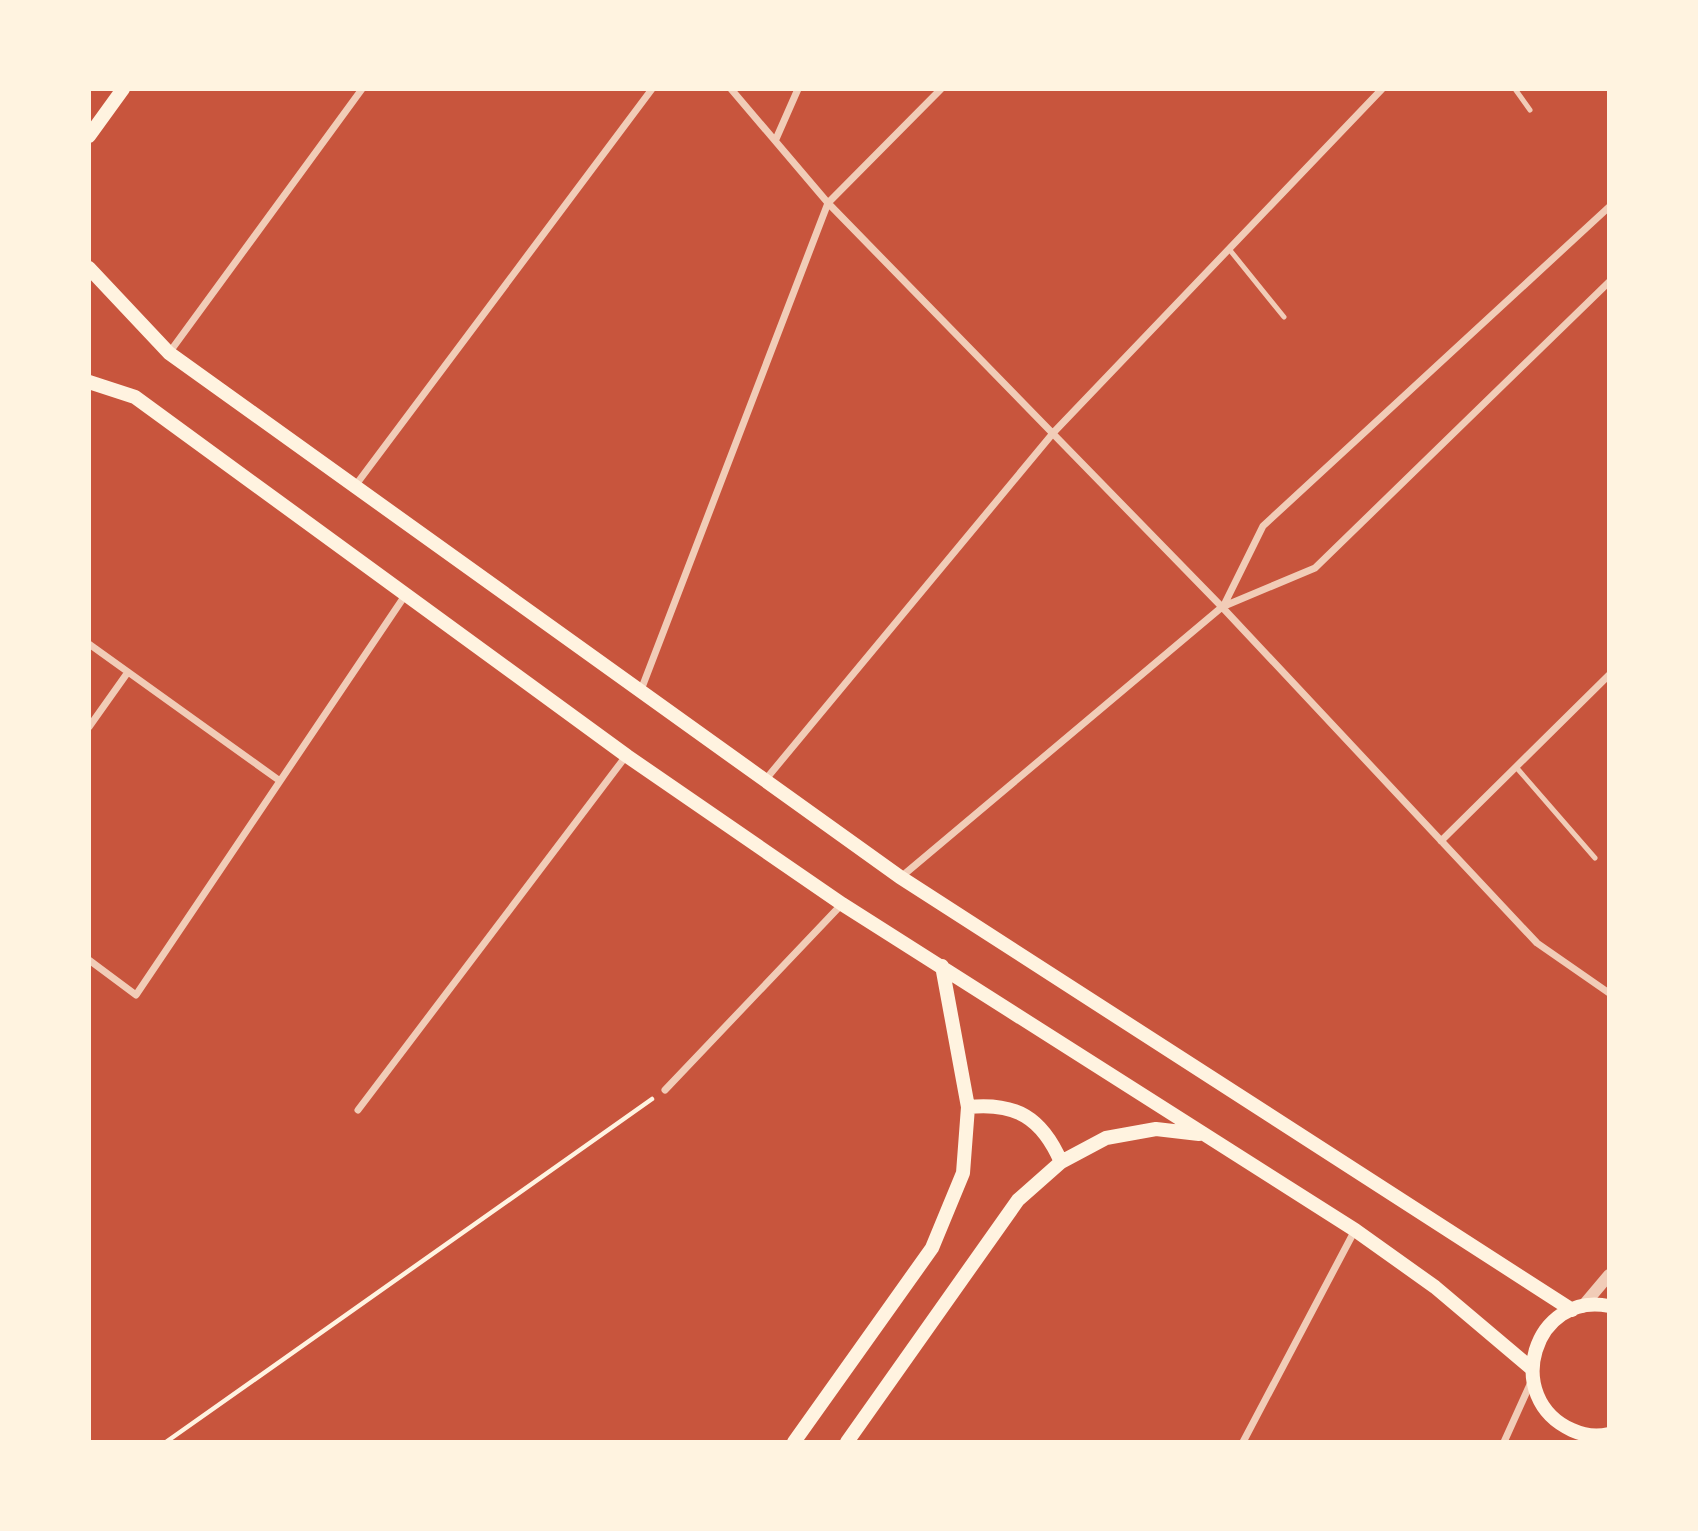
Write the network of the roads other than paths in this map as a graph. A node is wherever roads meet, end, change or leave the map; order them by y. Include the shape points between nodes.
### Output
1 (123, 89) edge
2 (362, 89) edge
3 (652, 89) edge
4 (731, 89) edge
5 (798, 89) edge
6 (941, 89) edge
7 (1382, 89) edge
8 (1515, 89) edge
9 (1530, 110) dead end
10 (89, 136) edge
11 (776, 139) junction
12 (828, 203) junction
13 (1609, 207) edge
14 (1229, 249) junction
15 (89, 268) edge
16 (1609, 282) edge
17 (1284, 317) dead end
18 (169, 353) junction
19 (89, 382) edge
20 (1054, 432) junction
21 (355, 486) junction
22 (406, 594) junction
23 (1223, 607) junction
24 (89, 644) edge
25 (128, 672) junction
26 (1609, 675) edge
27 (641, 690) junction
28 (89, 727) edge
29 (627, 756) junction
30 (1516, 767) junction
31 (766, 779) junction
32 (280, 781) junction
33 (1441, 841) junction
34 (1595, 858) dead end
35 (900, 877) junction
36 (842, 904) junction
37 (89, 960) edge
38 (942, 966) junction
39 (1609, 993) edge
40 (665, 1090) road end
41 (968, 1107) junction
42 (358, 1110) dead end
43 (1205, 1135) junction
44 (1062, 1162) junction
45 (1355, 1230) junction
46 (1609, 1275) edge
47 (1609, 1306) edge
48 (1577, 1308) junction
49 (1532, 1374) junction
50 (1607, 1436) edge
51 (794, 1442) edge
52 (847, 1442) edge
53 (1243, 1442) edge
54 (1504, 1442) edge

1 - 10 main road
2 - 18 street
3 - 21 street
4 - 11 street
5 - 11 street
6 - 12 street
7 - 14 street
8 - 9 lane
11 - 12 street
12 - 20 street
12 - 27 street
13 - 23 street via 1263,526
14 - 17 lane
14 - 20 street
15 - 18 main road
16 - 23 street via 1315,568
18 - 21 main road
19 - 22 main road via 135,397
20 - 23 street
20 - 31 street
21 - 27 main road
22 - 29 main road
22 - 32 street
23 - 33 street
23 - 35 street
24 - 25 street
25 - 28 street
25 - 32 street
26 - 30 street
27 - 31 main road
29 - 36 main road
29 - 42 street
30 - 33 street
30 - 34 lane
31 - 35 main road
32 - 37 street via 136,995
33 - 39 street via 1536,943
35 - 48 main road
36 - 38 main road
36 - 40 street
38 - 41 main road
38 - 43 main road
41 - 44 main road via 992,1104 1015,1110 1052,1140
41 - 51 main road via 963,1173 932,1248
43 - 44 main road via 1156,1129 1131,1133 1106,1138
43 - 45 main road
44 - 52 main road via 1018,1200
45 - 49 main road via 1435,1287
45 - 53 street
46 - 48 street
47 - 48 main road
48 - 49 main road via 1543,1333
49 - 50 main road via 1542,1405 1562,1426
49 - 54 street

